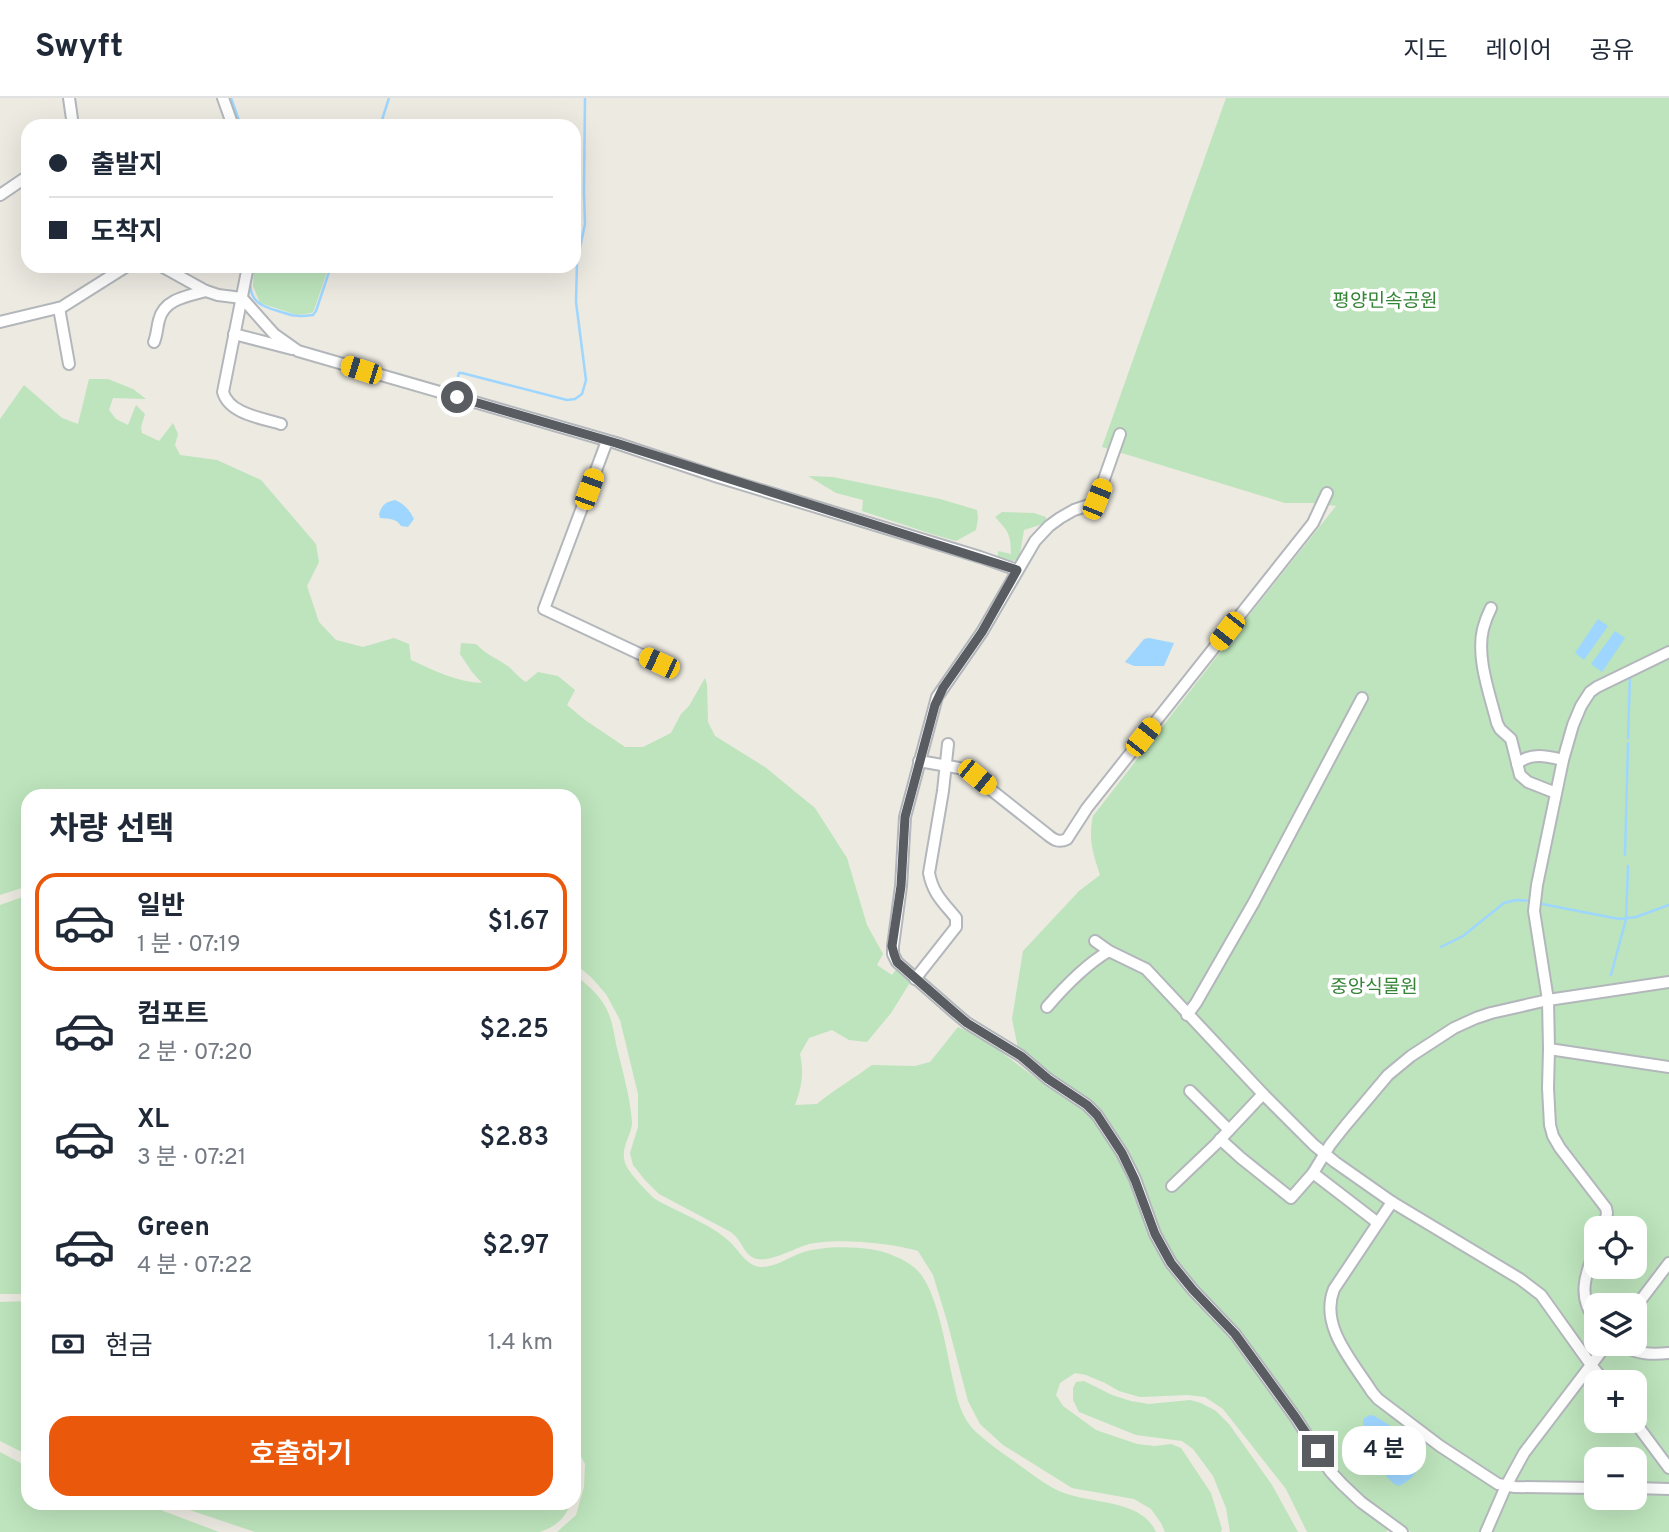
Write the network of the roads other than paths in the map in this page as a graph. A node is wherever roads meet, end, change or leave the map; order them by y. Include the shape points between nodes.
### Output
1 (69, 98) edge
2 (223, 98) edge
3 (72, 119) edge
4 (230, 119) edge
5 (21, 181) edge
6 (0, 195) edge
7 (116, 273) edge
8 (174, 273) edge
9 (247, 273) edge
10 (206, 291) junction
11 (242, 298) junction
12 (59, 308) junction
13 (0, 322) edge
14 (234, 334) junction
15 (154, 342) dead end
16 (298, 351) junction
17 (69, 364) dead end
18 (281, 424) dead end
19 (1120, 434) dead end
20 (607, 441) junction
21 (1327, 493) dead end
22 (1017, 570) junction
23 (1492, 608) dead end
24 (1669, 652) edge
25 (659, 663) dead end
26 (1362, 698) dead end
27 (948, 744) dead end
28 (1563, 760) junction
29 (919, 761) junction
30 (1517, 764) junction
31 (945, 766) junction
32 (1556, 793) junction
33 (1095, 941) dead end
34 (1109, 951) junction
35 (915, 979) junction
36 (1669, 982) edge
37 (1548, 1000) junction
38 (1047, 1007) dead end
39 (1187, 1015) junction
40 (1549, 1049) junction
41 (1669, 1068) edge
42 (1190, 1091) dead end
43 (1263, 1094) junction
44 (1225, 1135) junction
45 (1325, 1154) junction
46 (1314, 1173) junction
47 (1172, 1186) dead end
48 (1392, 1202) junction
49 (1606, 1216) edge
50 (1378, 1223) junction
51 (1669, 1263) edge
52 (1646, 1293) edge
53 (1669, 1353) edge
54 (1647, 1354) edge
55 (1598, 1356) edge
56 (1591, 1365) junction
57 (1595, 1370) edge
58 (1643, 1433) edge
59 (1669, 1468) edge
60 (1506, 1486) junction
61 (1584, 1488) edge
62 (1647, 1488) edge
63 (1669, 1489) edge
64 (1402, 1532) edge
65 (1486, 1532) edge

1 - 3 street
2 - 4 street
5 - 6 street
7 - 12 street
8 - 10 street
9 - 11 street
10 - 11 street
10 - 15 street via 168,304
11 - 14 street
11 - 16 street via 274,334
12 - 13 street
12 - 17 street
14 - 16 street
14 - 18 street via 225,400 246,414
16 - 20 street
19 - 22 street via 1097,499 1049,526
20 - 22 street
20 - 25 street via 544,608
21 - 31 street via 1313,523 1067,839 1055,840 966,770
22 - 29 street via 937,697
23 - 30 street via 1482,632 1483,667 1497,723 1511,739
24 - 28 street via 1590,692
26 - 39 street
27 - 31 street
28 - 30 street via 1531,756
28 - 32 street
29 - 31 street
29 - 35 street via 905,817 892,946 897,962
30 - 32 street via 1528,782
31 - 35 street via 929,873 936,894 957,923
32 - 37 street via 1534,911
33 - 34 street
34 - 38 street
34 - 39 street via 1146,970
35 - 64 street via 967,1023 1021,1056 1097,1115 1126,1160 1171,1263 1235,1334 1342,1484
36 - 37 street
37 - 40 street
37 - 45 street via 1476,1018 1411,1056 1376,1088
39 - 43 street
40 - 41 street
40 - 49 street via 1553,1136 1604,1205
42 - 44 street
43 - 44 street
43 - 45 street
44 - 46 street via 1241,1158 1291,1198
44 - 47 street
45 - 46 street
45 - 48 street
46 - 50 street
48 - 50 street
48 - 56 street via 1530,1286 1548,1302
50 - 60 street via 1330,1299 1330,1320 1342,1345 1378,1399 1440,1446
51 - 52 street
53 - 54 street
55 - 56 street
56 - 57 street
56 - 60 street via 1524,1453
58 - 59 street
60 - 61 street
60 - 65 street
62 - 63 street

